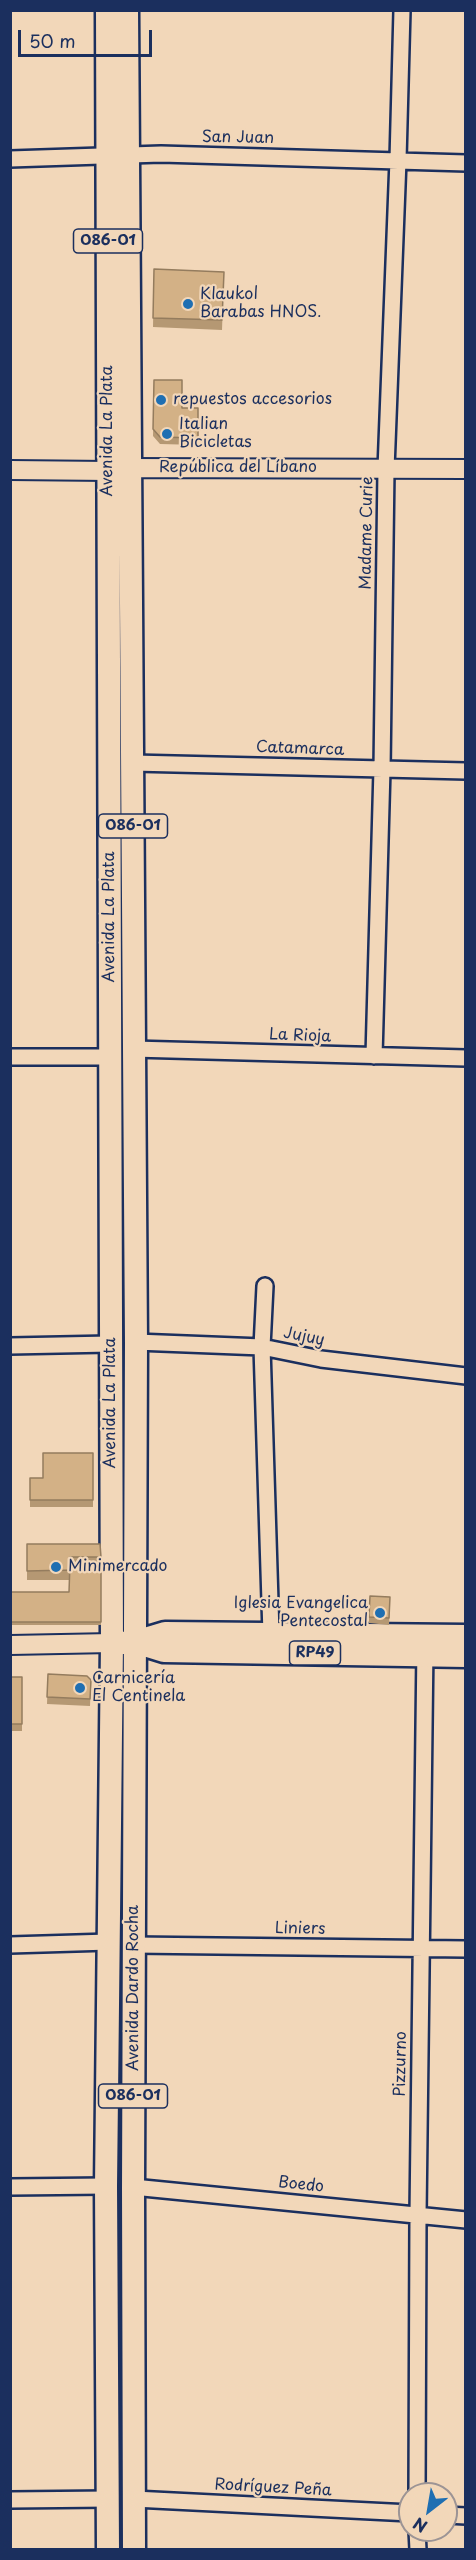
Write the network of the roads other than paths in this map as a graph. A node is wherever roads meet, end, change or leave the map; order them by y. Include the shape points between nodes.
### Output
1 (108, 10) edge
2 (127, 10) edge
3 (402, 10) edge
4 (118, 157) junction
5 (10, 159) edge
6 (398, 160) junction
7 (465, 163) edge
8 (118, 469) junction
9 (386, 469) junction
10 (465, 469) edge
11 (10, 470) edge
12 (133, 763) junction
13 (382, 769) junction
14 (465, 771) edge
15 (133, 1049) junction
16 (374, 1056) junction
17 (10, 1057) edge
18 (110, 1057) junction
19 (465, 1058) edge
20 (265, 1287) dead end
21 (136, 1342) junction
22 (110, 1344) junction
23 (10, 1346) edge
24 (262, 1347) junction
25 (465, 1376) edge
26 (271, 1634) junction
27 (465, 1636) edge
28 (135, 1642) junction
29 (112, 1643) junction
30 (10, 1645) edge
31 (425, 1645) junction
32 (465, 1656) edge
33 (109, 1942) junction
34 (10, 1945) edge
35 (134, 1945) junction
36 (421, 1948) junction
37 (465, 1949) edge
38 (106, 2186) junction
39 (10, 2187) edge
40 (133, 2187) junction
41 (418, 2215) junction
42 (465, 2220) edge
43 (417, 2482) edge
44 (109, 2499) junction
45 (134, 2499) junction
46 (10, 2500) edge
47 (398, 2512) edge
48 (108, 2550) edge
49 (134, 2550) edge

1 - 4 main road, Avenida La Plata / 086-01
2 - 4 main road, Avenida La Plata / 086-01
3 - 6 street, Madame Curie
4 - 5 street, San Juan
4 - 6 street, San Juan via 161,154
4 - 8 main road, Avenida La Plata / 086-01
6 - 7 street, San Juan
6 - 9 street, Madame Curie
8 - 9 street, República del Líbano
8 - 11 street, República del Líbano
8 - 12 main road, Avenida La Plata / 086-01
8 - 18 main road, Avenida La Plata / 086-01
9 - 10 street, República del Líbano
9 - 13 street, Madame Curie
12 - 13 street, Catamarca
12 - 15 main road, Avenida La Plata / 086-01
13 - 14 street, Catamarca
13 - 16 street, Madame Curie
15 - 16 street, La Rioja
15 - 21 main road, Avenida La Plata / 086-01
16 - 19 street, La Rioja
17 - 18 street
18 - 22 main road, Avenida La Plata / 086-01
20 - 24 street
21 - 24 street, Jujuy
21 - 28 main road, Avenida La Plata / 086-01
22 - 23 street
22 - 29 main road, Avenida La Plata / 086-01
24 - 25 street, Jujuy via 321,1359
24 - 26 street
26 - 28 main road, RP49 via 165,1633
26 - 31 main road, RP49
27 - 31 main road, RP49
28 - 29 main road, RP49
28 - 31 main road, RP49 via 164,1651
28 - 35 main road, Avenida Dardo Rocha / 086-01
29 - 30 street, RP49
29 - 33 main road, Avenida Dardo Rocha / 086-01
31 - 32 main road, RP49
31 - 36 street, Pizzurno
33 - 34 street
33 - 38 main road, Avenida Dardo Rocha / 086-01
35 - 36 street, Liniers
35 - 40 main road, Avenida Dardo Rocha / 086-01
36 - 37 street, Liniers
36 - 41 street, Pizzurno
38 - 39 street
38 - 44 main road, Avenida Dardo Rocha / 086-01
40 - 41 street, Boedo
40 - 45 main road, Avenida Dardo Rocha / 086-01
41 - 42 street, Boedo
41 - 43 street, Pizzurno
44 - 46 street
44 - 48 main road, Avenida Dardo Rocha / 086-01
45 - 47 street, Rodríguez Peña
45 - 49 main road, Avenida Dardo Rocha / 086-01

